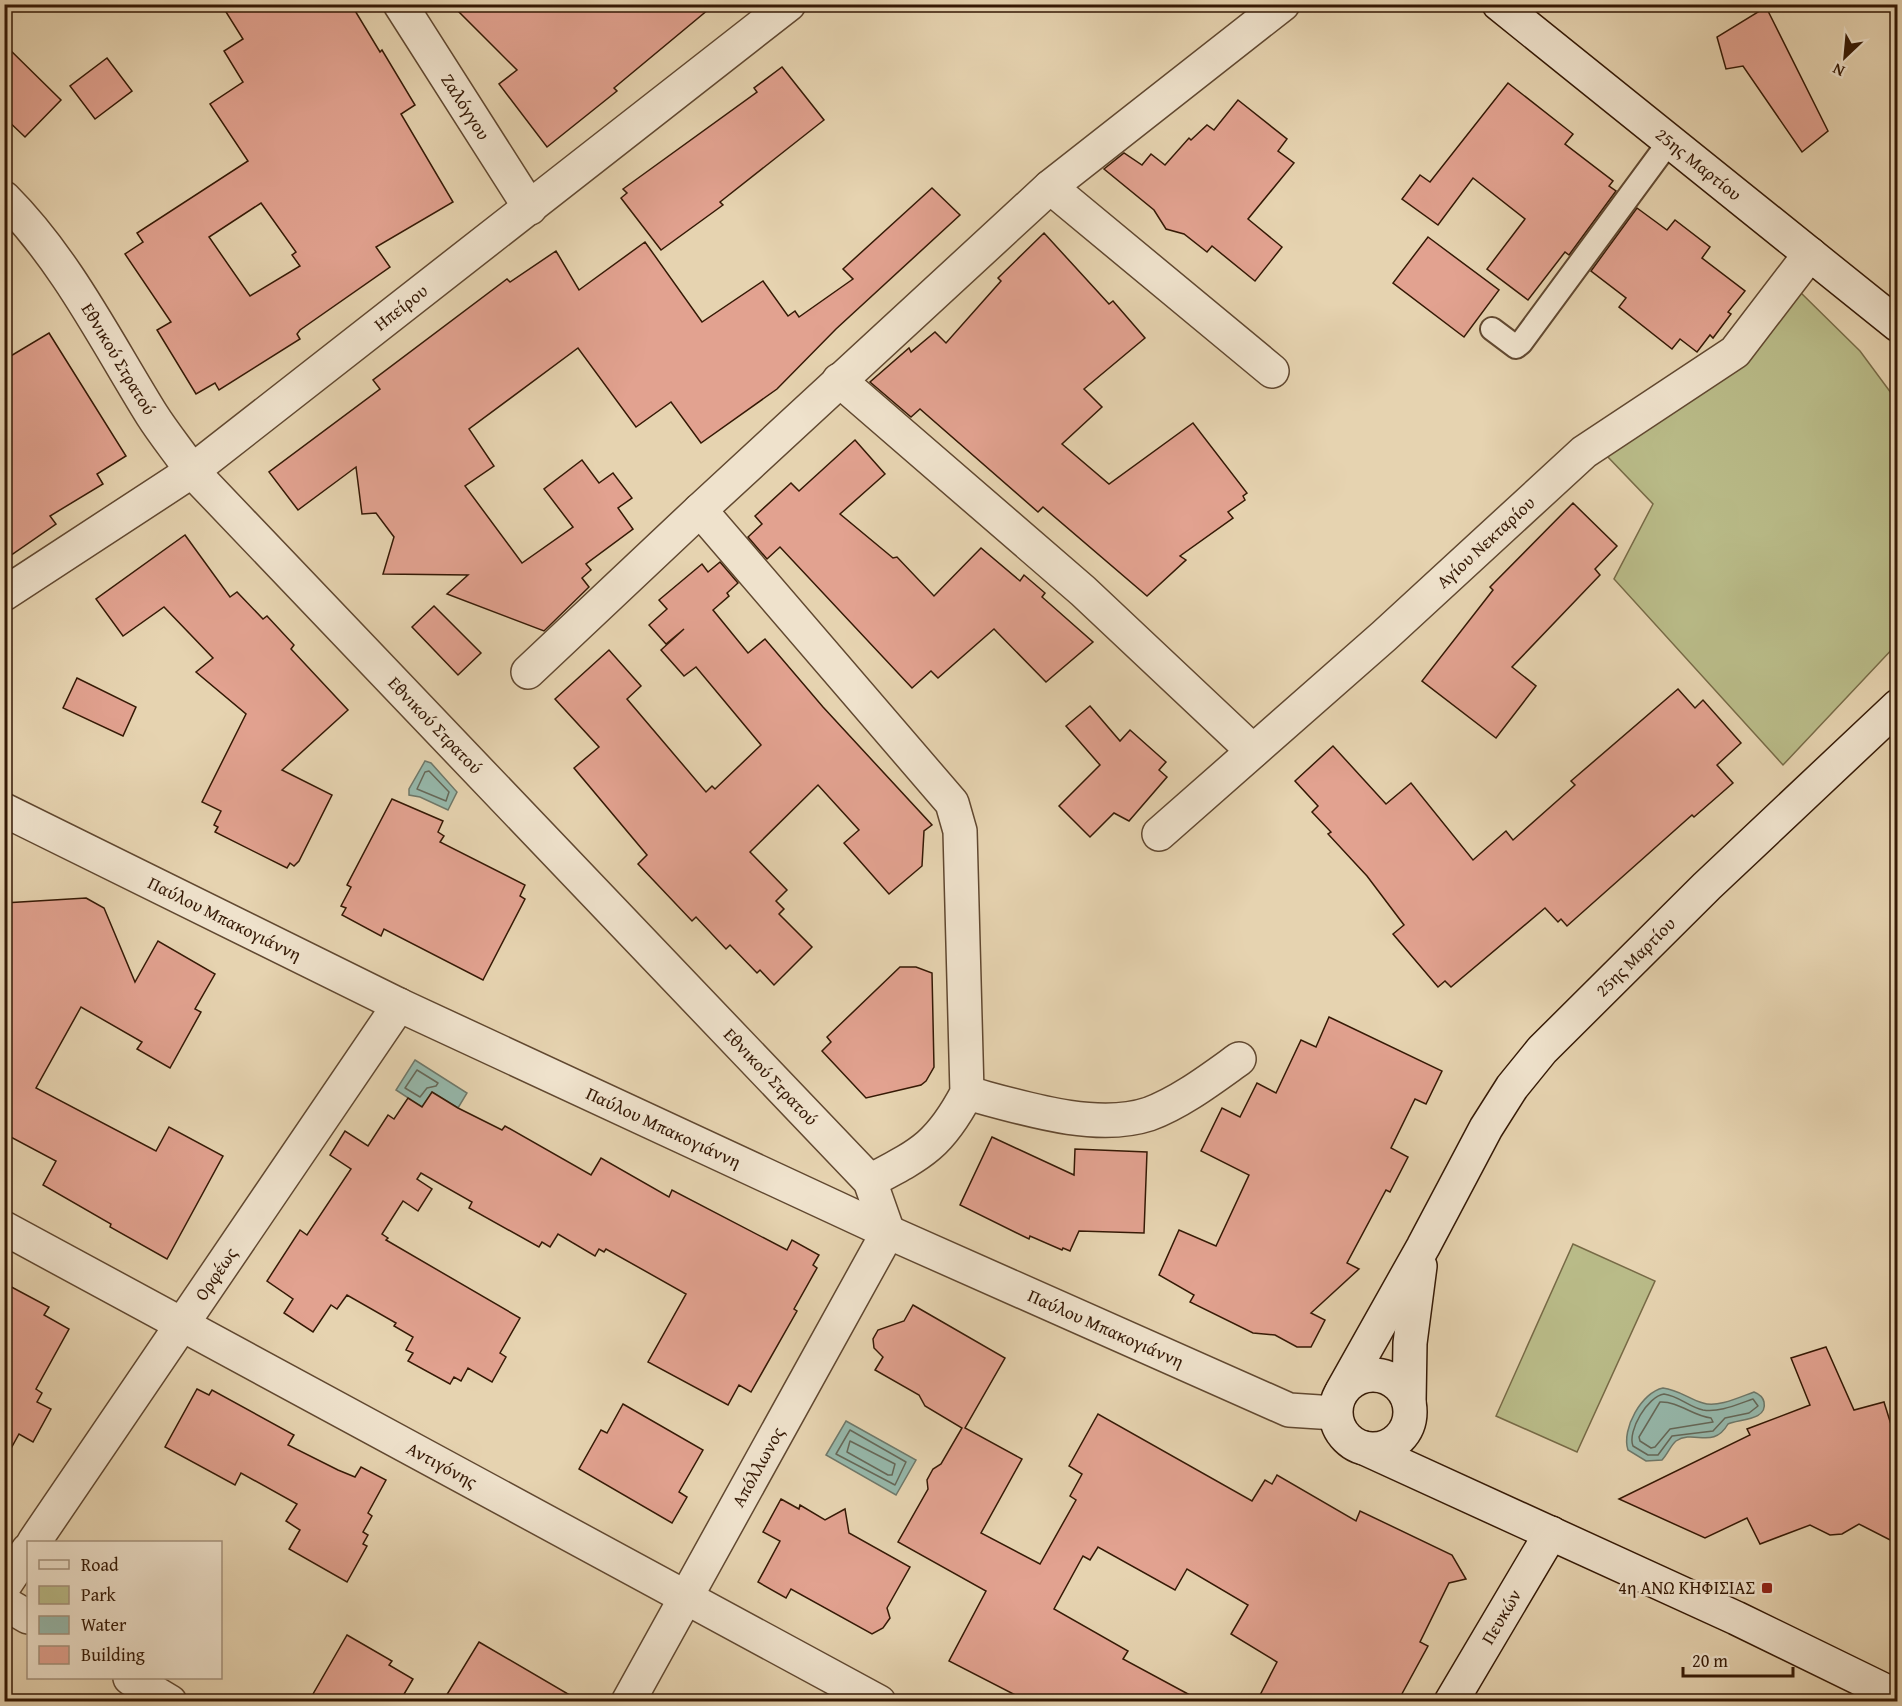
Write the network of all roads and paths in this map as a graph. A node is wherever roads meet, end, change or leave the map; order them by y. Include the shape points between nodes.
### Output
1 (400, 4) edge
2 (1283, 4) edge
3 (1499, 4) edge
4 (771, 10) edge
5 (1669, 142) junction
6 (1050, 187) junction
7 (4, 198) edge
8 (530, 208) junction
9 (1810, 255) junction
10 (1897, 325) edge
11 (1492, 329) dead end
12 (1272, 371) dead end
13 (839, 380) junction
14 (192, 471) junction
15 (700, 510) junction
16 (4, 594) edge
17 (528, 672) dead end
18 (1898, 706) edge
19 (1253, 751) junction
20 (4, 810) edge
21 (1159, 834) dead end
22 (399, 1005) junction
23 (1239, 1059) dead end
24 (968, 1093) junction
25 (870, 1181) junction
26 (4, 1228) edge
27 (888, 1232) junction
28 (1423, 1247) junction
29 (182, 1322) junction
30 (1339, 1402) junction
31 (1410, 1407) junction
32 (1364, 1449) junction
33 (1465, 1494) junction
34 (1551, 1533) junction
35 (35, 1541) edge
36 (27, 1552) edge
37 (4, 1586) edge
38 (687, 1597) junction
39 (4, 1603) edge
40 (27, 1616) edge
41 (133, 1679) edge
42 (1898, 1697) edge
43 (170, 1701) edge
44 (628, 1701) edge
45 (879, 1701) edge
46 (1451, 1701) edge

1 - 8 street, Ζαλόγγου
2 - 6 street
3 - 5 street, 25ης Μαρτίου
4 - 8 street, Ηπείρου
5 - 9 street, 25ης Μαρτίου
5 - 11 lane via 1521,343 1516,346
6 - 12 street
6 - 13 street
7 - 14 street, Εθνικού Στρατού via 65,273 153,418
8 - 14 street, Ηπείρου
9 - 10 street, 25ης Μαρτίου
9 - 19 street, Αγίου Νεκταρίου via 1736,352 1584,452
13 - 15 street
13 - 19 street via 1083,591
14 - 16 street, Ηπείρου
14 - 25 street, Εθνικού Στρατού
15 - 17 street
15 - 24 street via 952,803 960,831
18 - 28 street, 25ης Μαρτίου via 1707,886 1542,1050 1485,1128
19 - 21 street, Αγίου Νεκταρίου
20 - 22 street, Παύλου Μπακογιάννη
22 - 27 street, Παύλου Μπακογιάννη
22 - 29 street, Ορφέως
23 - 24 street via 1184,1096 1148,1114 1123,1119 1090,1119 1031,1110
24 - 25 street via 950,1125 920,1155
25 - 27 street, Εθνικού Στρατού
26 - 29 street, Αντιγόνης
27 - 30 street, Παύλου Μπακογιάννη via 1288,1410
27 - 38 street, Απόλλωνος
28 - 30 street, 25ης Μαρτίου
28 - 31 street, 25ης Μαρτίου via 1410,1343
29 - 35 street, Ορφέως
29 - 38 street, Αντιγόνης
30 - 31 street via 1350,1382 1360,1377 1384,1376 1404,1390
30 - 32 street via 1344,1436
31 - 32 street via 1407,1427 1400,1438 1390,1446
31 - 33 street via 1417,1433 1430,1456
32 - 33 street
33 - 34 street
34 - 42 street
34 - 46 street, Πευκών
36 - 37 street
38 - 44 street, Απόλλωνος
38 - 45 street, Αντιγόνης
39 - 40 street
41 - 43 street

